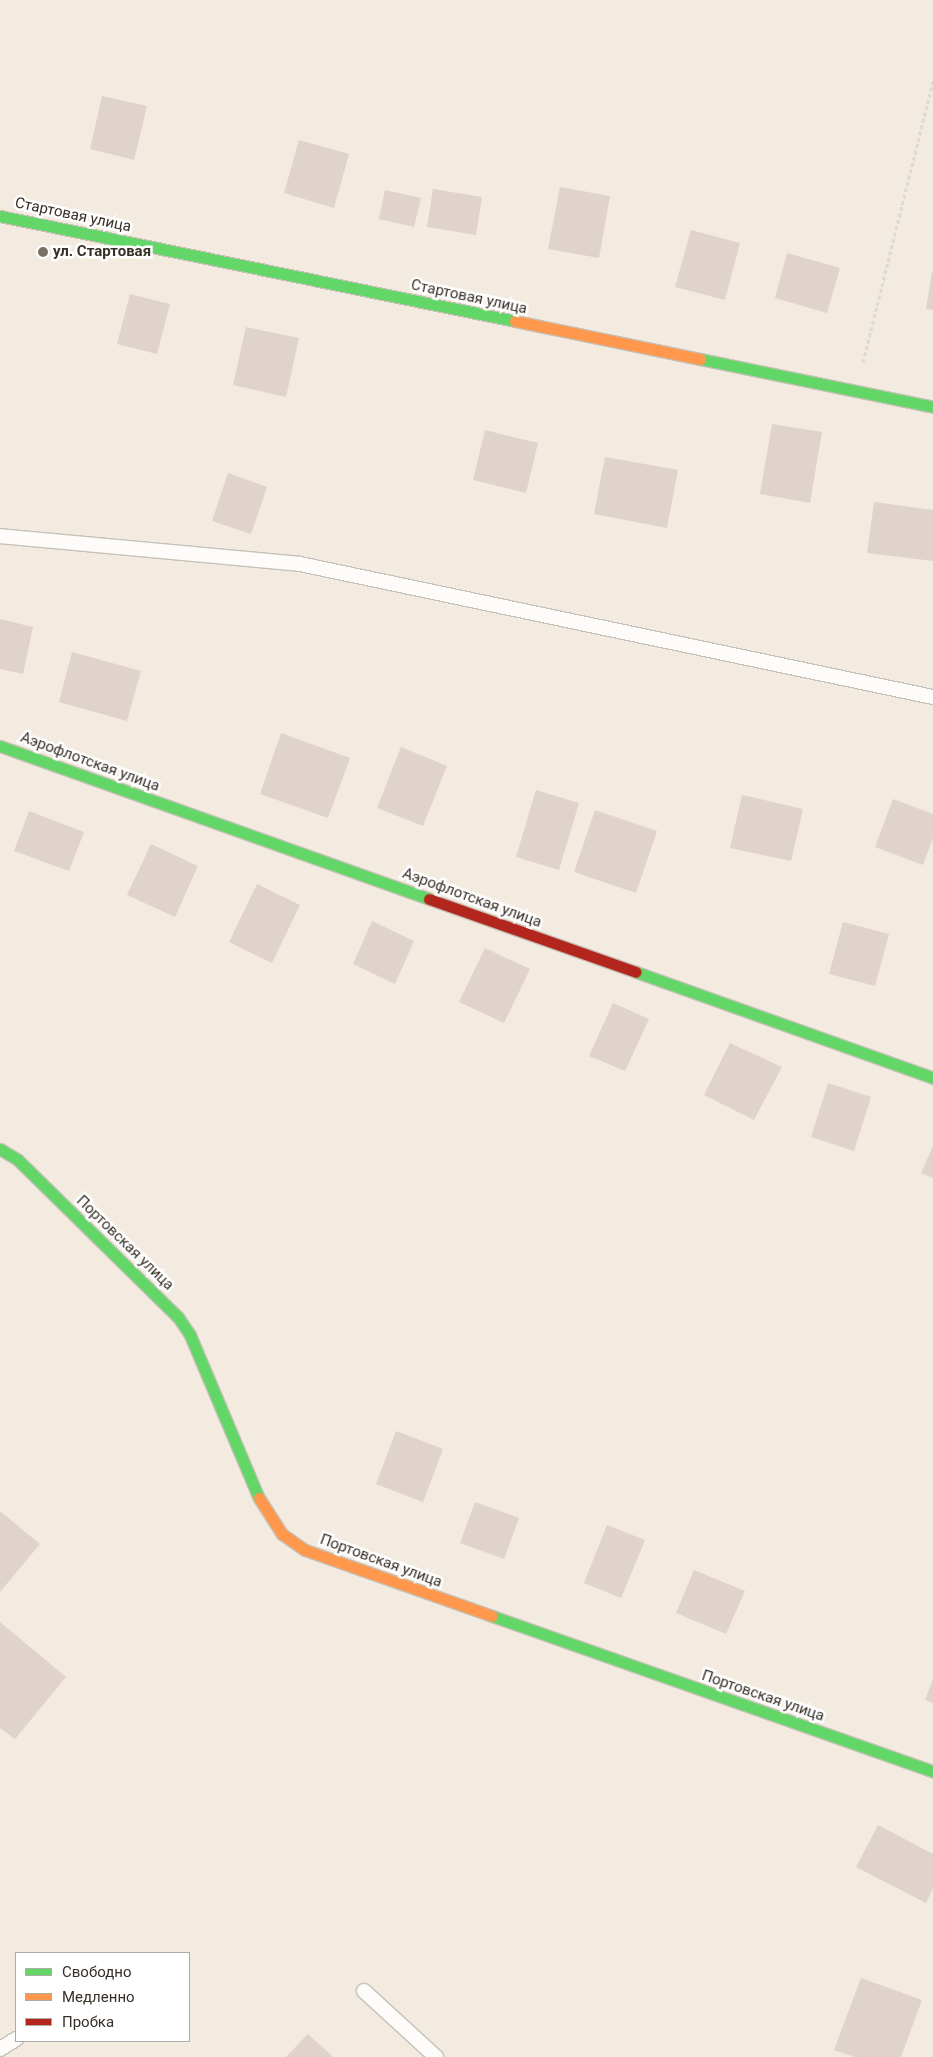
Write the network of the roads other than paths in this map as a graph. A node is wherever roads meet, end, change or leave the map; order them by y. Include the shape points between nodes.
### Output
1 (0, 216) edge
2 (933, 407) edge
3 (0, 536) edge
4 (933, 697) edge
5 (0, 746) edge
6 (933, 1078) edge
7 (0, 1149) edge
8 (933, 1771) edge
9 (364, 1992) dead end
10 (15, 2040) edge
11 (0, 2049) edge
12 (436, 2057) edge

1 - 2 main road, Стартовая улица
3 - 4 lane via 300,564
5 - 6 main road, Аэрофлотская улица
7 - 8 main road, Портовская улица via 18,1160 178,1317 190,1335 264,1511 282,1534 305,1550
9 - 12 lane
10 - 11 lane

